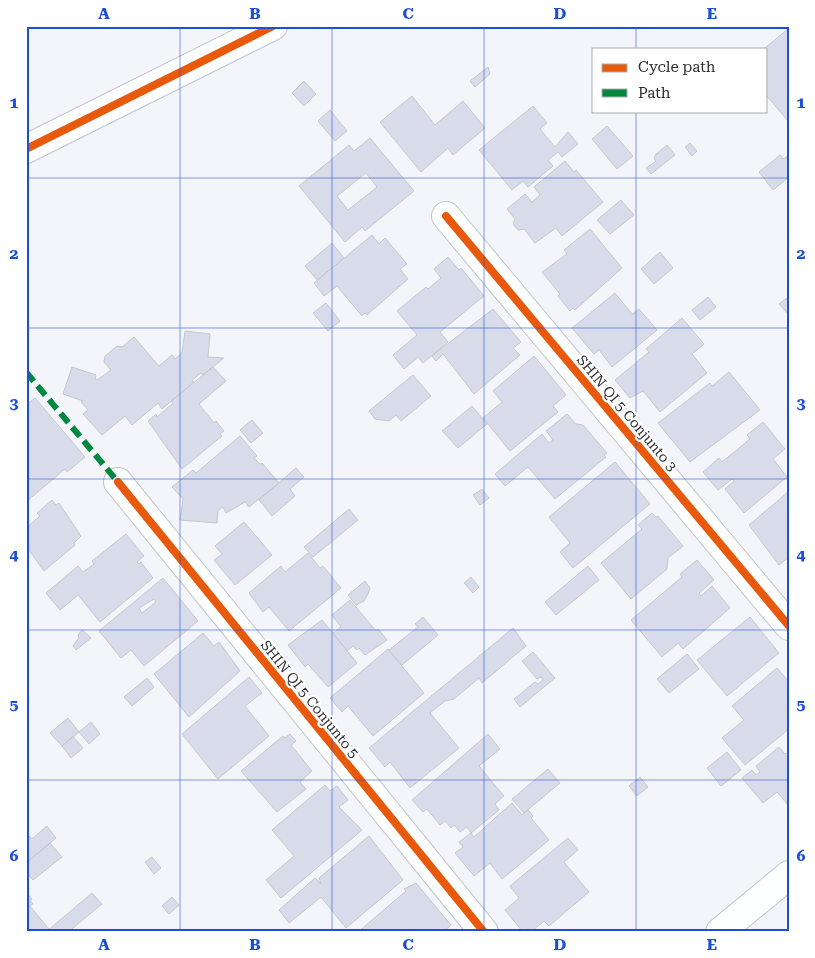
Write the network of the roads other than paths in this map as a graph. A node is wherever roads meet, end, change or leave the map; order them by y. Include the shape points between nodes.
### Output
1 (273, 26) edge
2 (26, 149) edge
3 (446, 216) dead end
4 (118, 482) dead end
5 (789, 626) edge
6 (789, 875) edge
7 (484, 932) edge
8 (720, 932) edge

1 - 2 street
3 - 5 street, SHIN QI 5 Conjunto 3
4 - 7 street, SHIN QI 5 Conjunto 5
6 - 8 street

